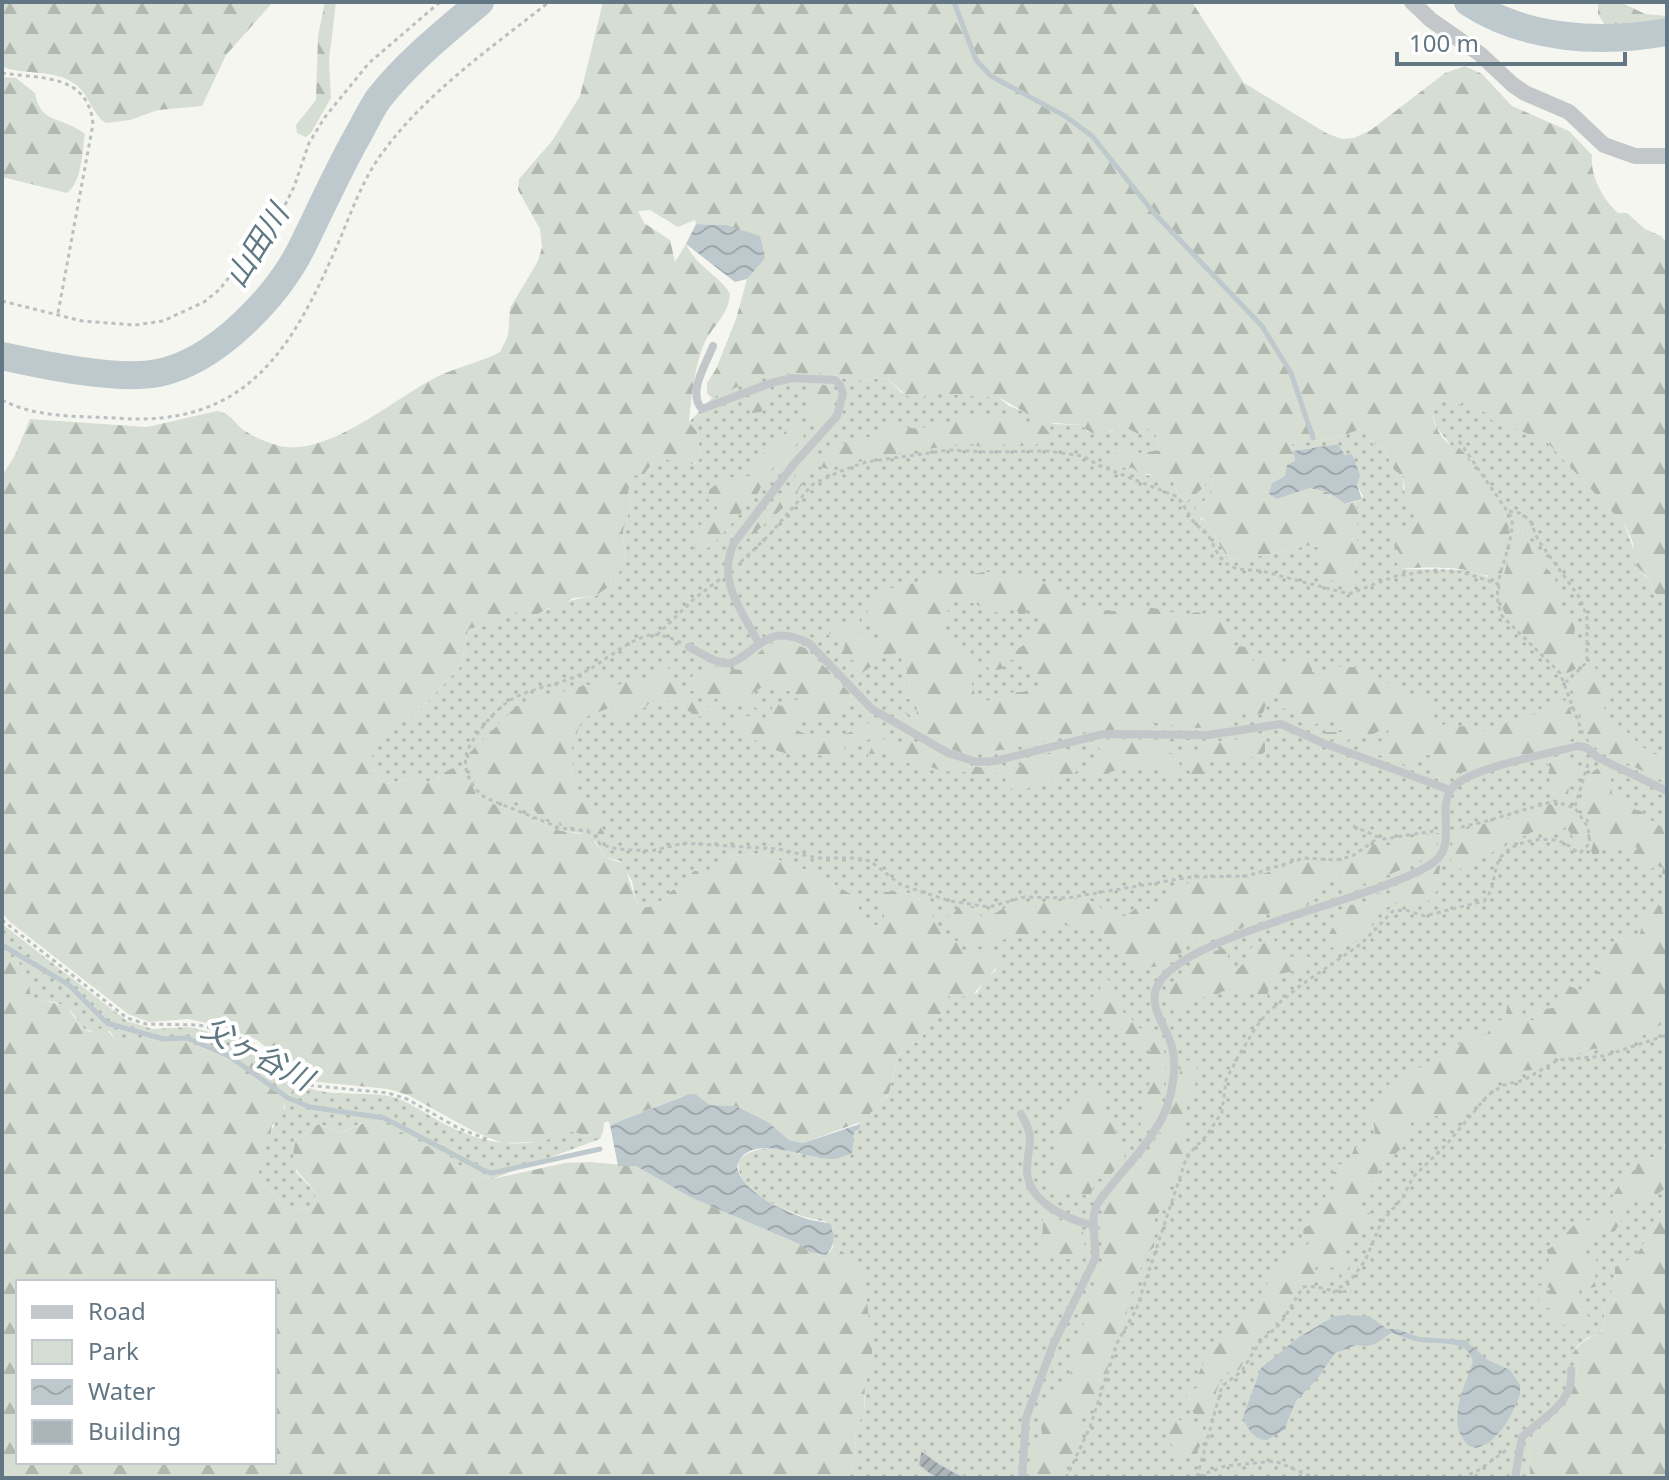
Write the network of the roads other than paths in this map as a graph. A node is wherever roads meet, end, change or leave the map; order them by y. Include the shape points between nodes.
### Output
1 (1412, 2) edge
2 (1667, 156) edge
3 (713, 346) dead end
4 (759, 644) junction
5 (689, 647) road end
6 (1450, 790) junction
7 (1667, 791) edge
8 (1021, 1114) dead end
9 (1094, 1226) junction
10 (1571, 1370) dead end
11 (1022, 1478) edge
12 (1515, 1478) edge

1 - 2 street via 1513,85 1569,112 1604,145 1635,156
3 - 4 lane via 695,397 702,409 792,378 835,380 843,394 837,416 793,465 728,555 734,595
4 - 5 lane via 729,663
4 - 6 lane via 786,634 809,643 872,709 914,735 977,762 1103,734 1208,735 1281,724
6 - 7 lane via 1481,771 1578,746
6 - 9 lane via 1444,849 1433,862 1193,953 1164,978 1155,1004 1172,1046 1166,1108 1152,1136 1097,1204
8 - 9 lane via 1030,1130 1026,1172 1034,1192 1068,1218
9 - 11 lane via 1095,1259 1053,1345 1026,1418
10 - 12 lane via 1564,1401 1522,1437

